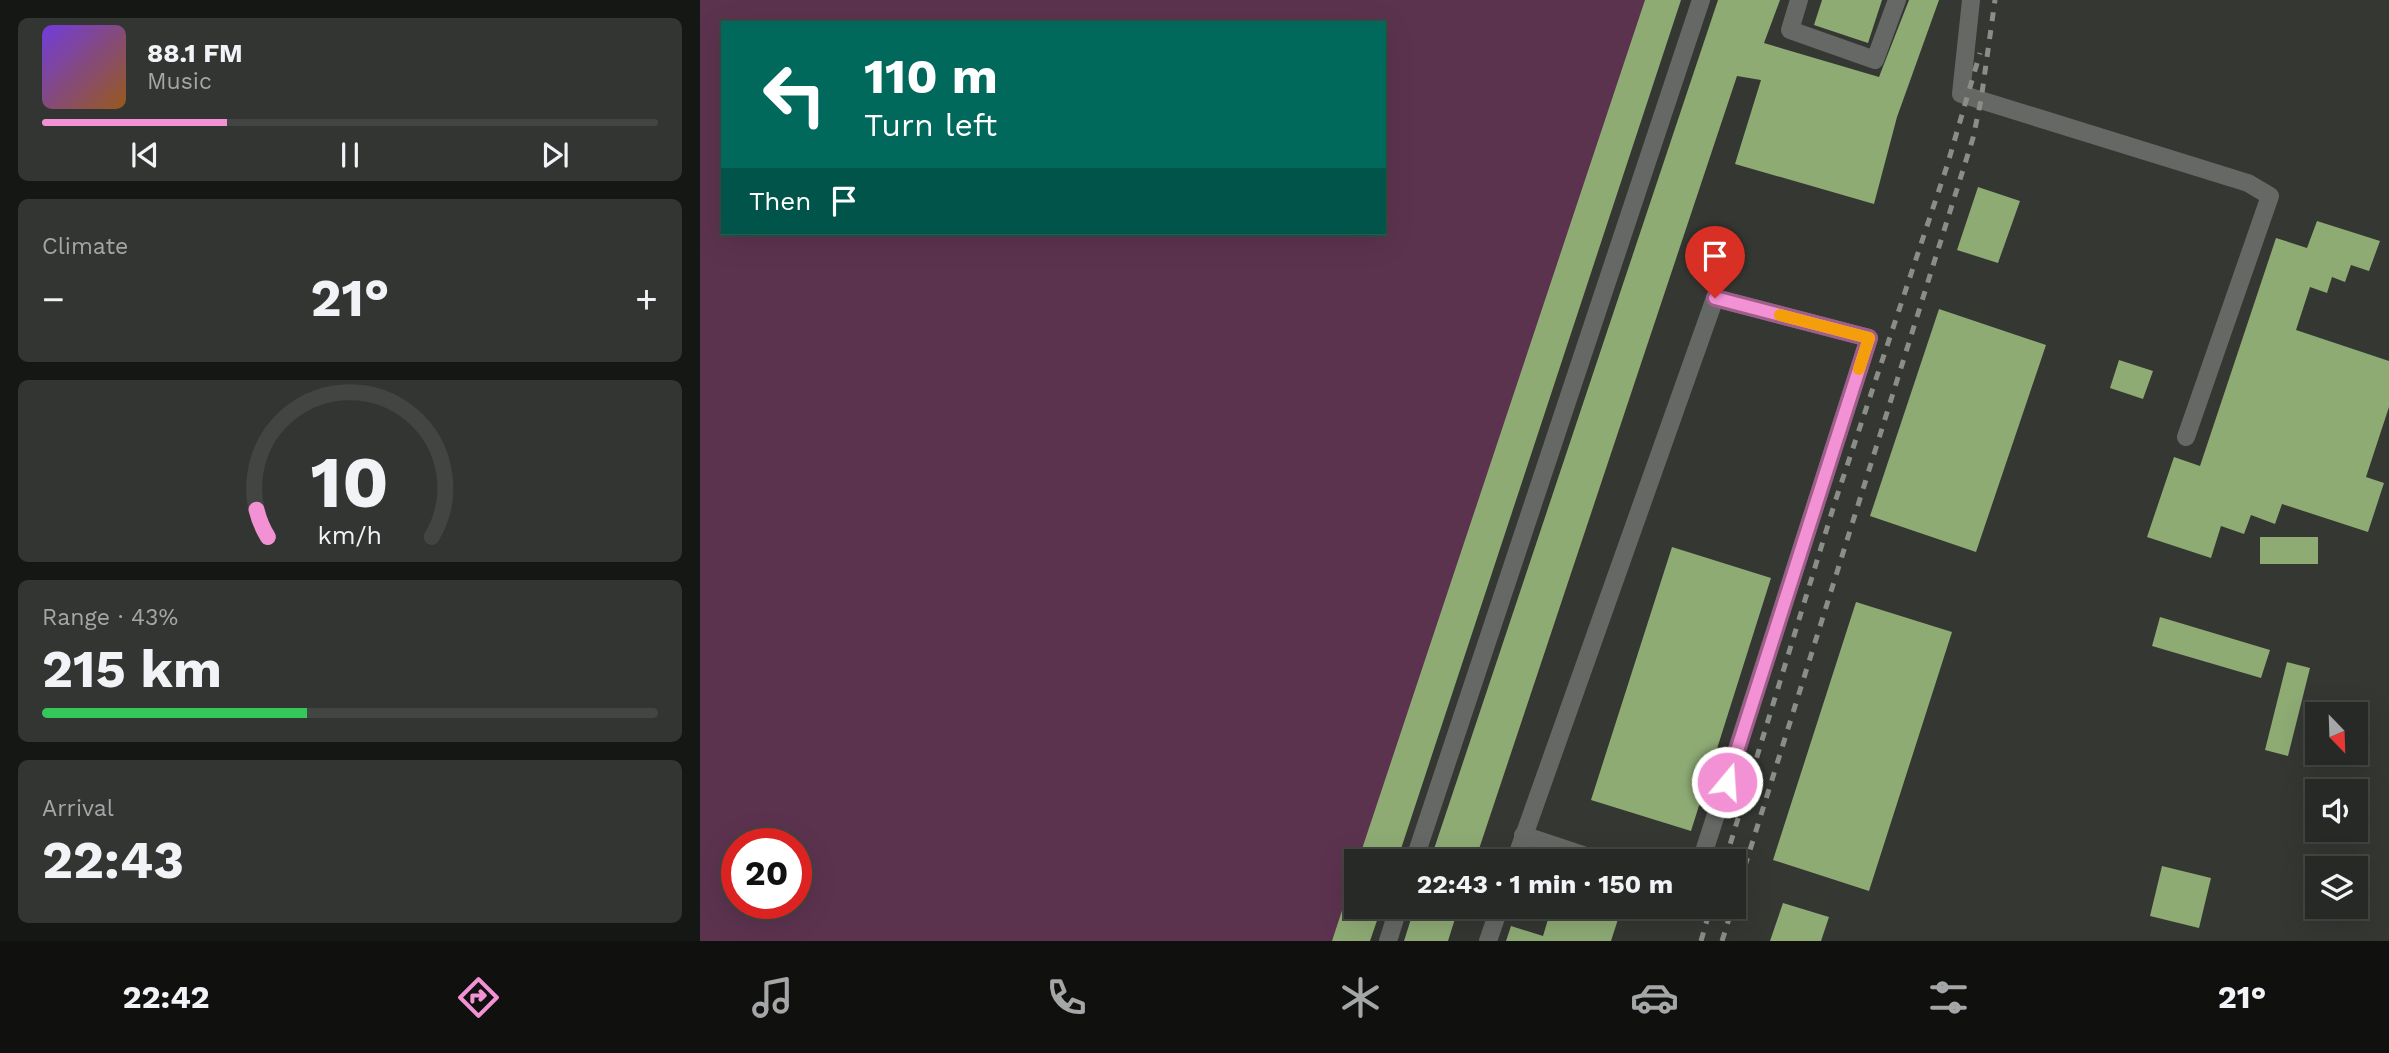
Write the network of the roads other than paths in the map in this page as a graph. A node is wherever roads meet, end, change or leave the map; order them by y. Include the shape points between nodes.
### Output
1 (1701, 0) edge
2 (1800, 0) edge
3 (1897, 0) edge
4 (1970, 0) edge
5 (2186, 437) dead end
6 (1523, 835) junction
7 (1419, 849) edge
8 (1519, 849) edge
9 (1565, 849) edge
10 (1705, 849) edge
11 (1395, 919) edge
12 (1496, 919) edge
13 (1388, 941) edge
14 (1488, 941) edge

1 - 7 lane
2 - 3 lane via 1790,30 1875,60
4 - 5 lane via 1961,94 2248,183 2270,196
6 - 8 lane
6 - 9 lane
6 - 10 lane via 1715,298 1869,338
11 - 13 lane
12 - 14 lane

